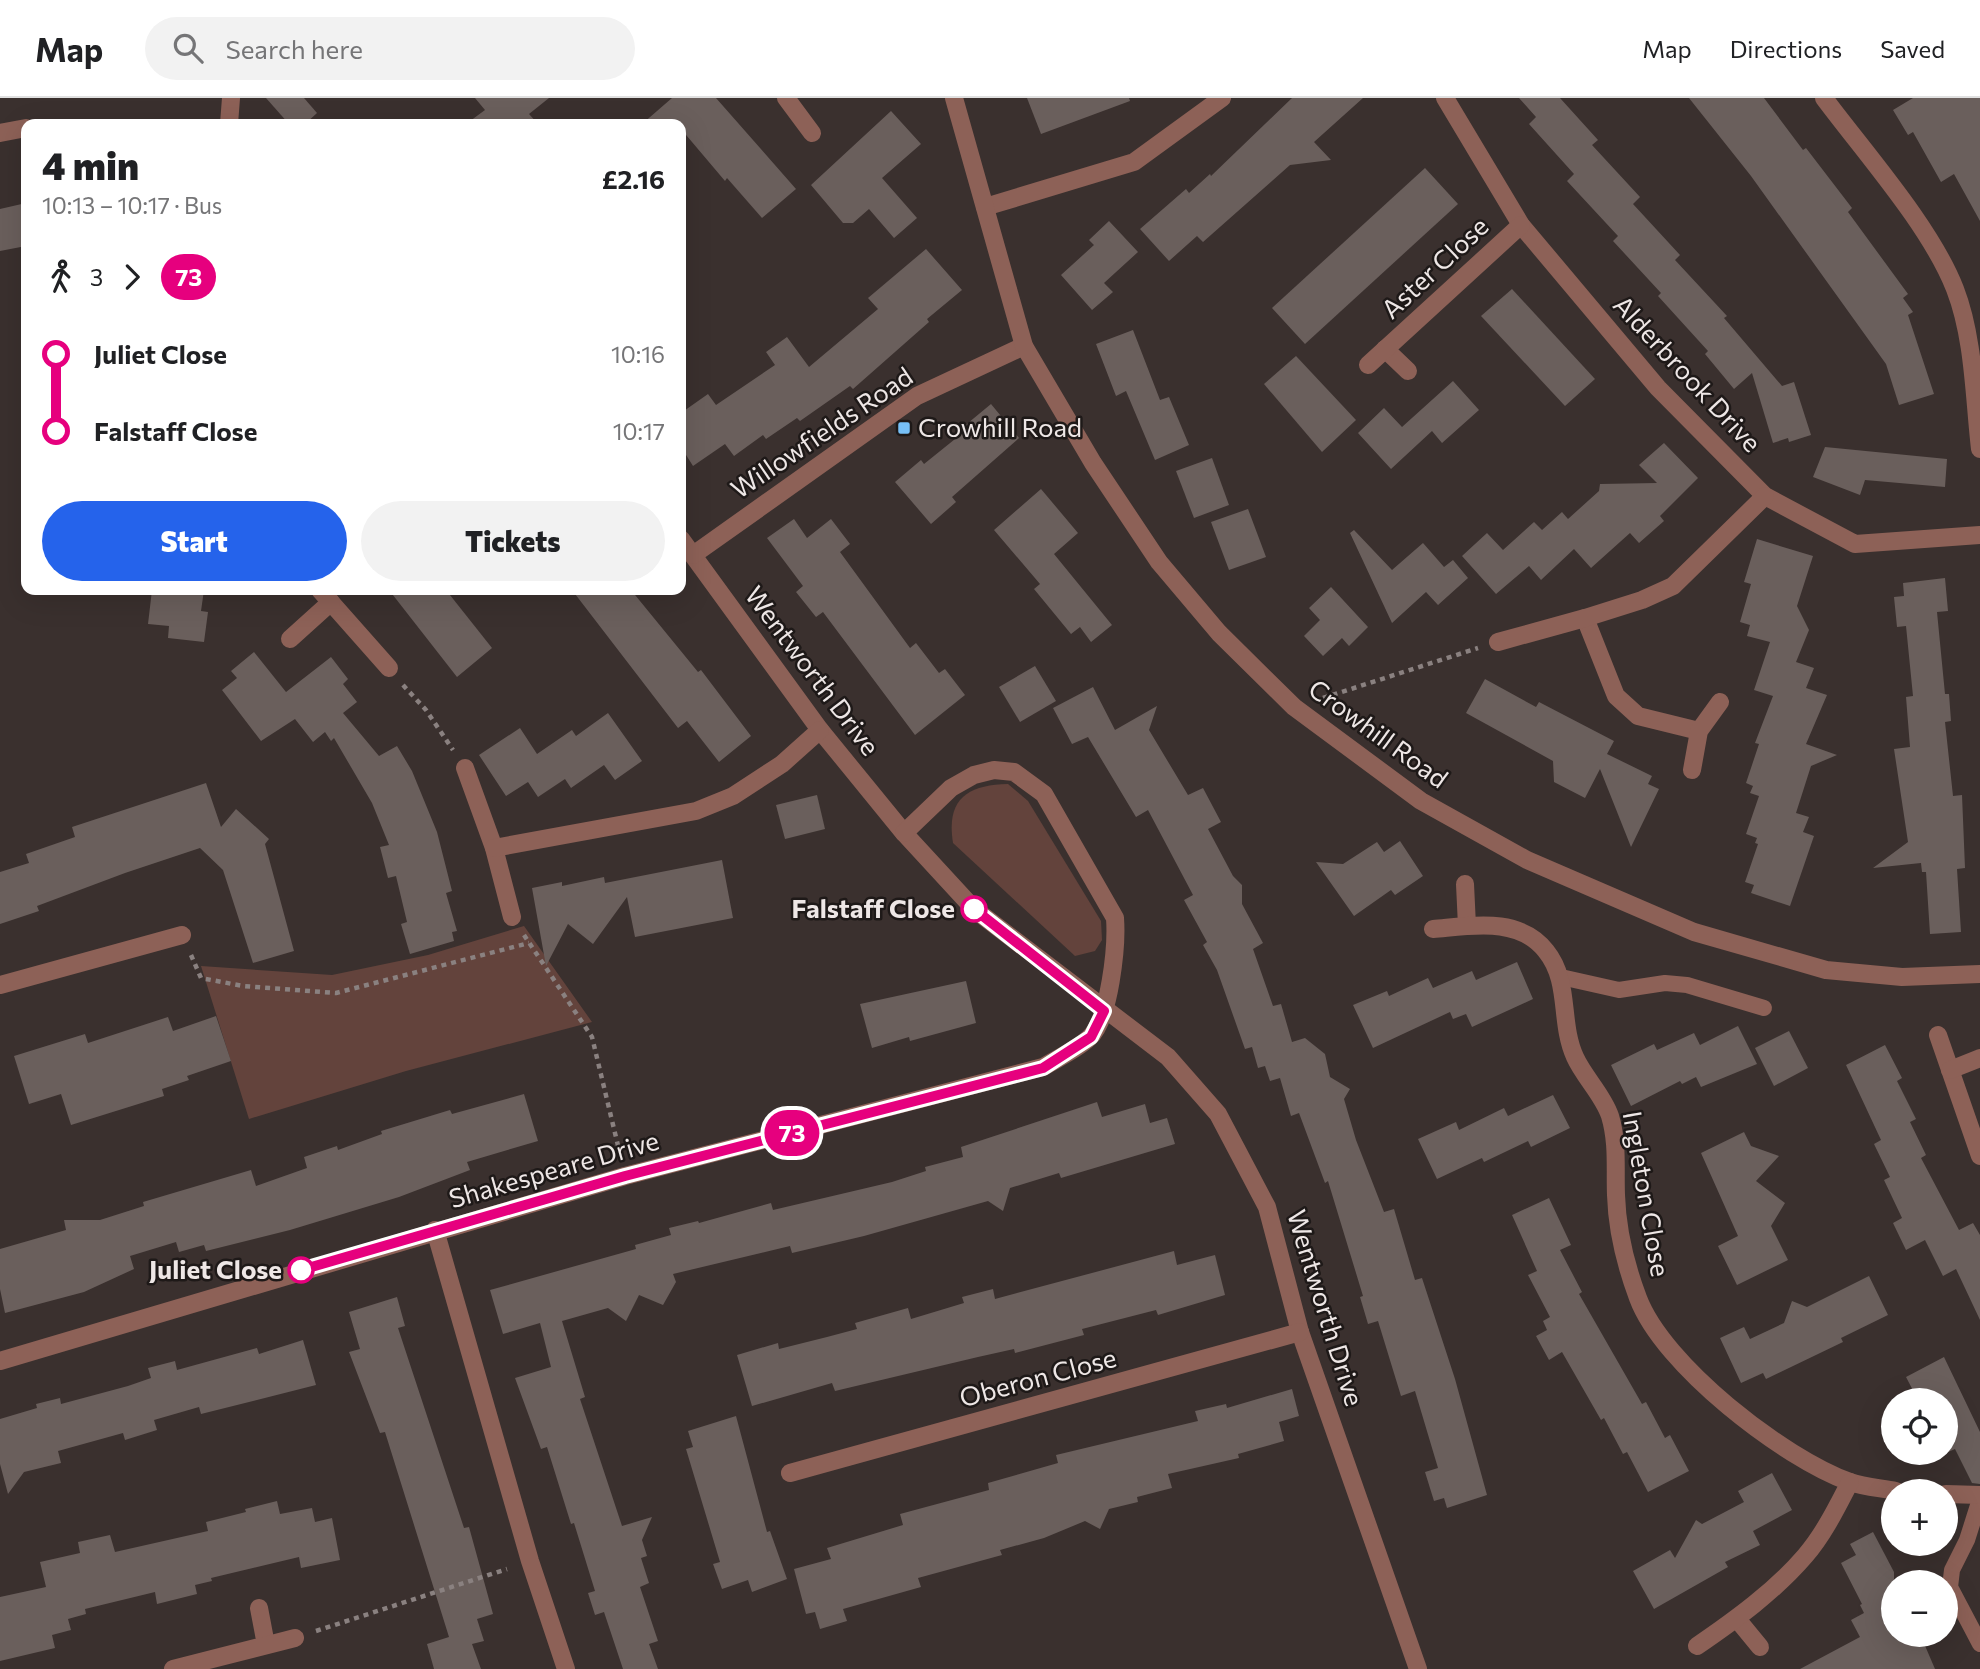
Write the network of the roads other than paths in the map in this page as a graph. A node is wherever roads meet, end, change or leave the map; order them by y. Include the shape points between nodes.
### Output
1 (231, 98) edge
2 (786, 98) edge
3 (954, 98) edge
4 (1222, 98) edge
5 (1445, 98) edge
6 (1824, 98) edge
7 (229, 119) edge
8 (21, 129) edge
9 (0, 133) edge
10 (812, 133) dead end
11 (985, 208) junction
12 (1521, 225) junction
13 (1974, 337) edge
14 (1024, 346) junction
15 (1385, 349) junction
16 (1368, 365) dead end
17 (1408, 371) dead end
18 (1980, 449) edge
19 (1765, 496) junction
20 (1980, 535) edge
21 (686, 546) edge
22 (693, 555) junction
23 (326, 596) edge
24 (1585, 618) junction
25 (290, 639) dead end
26 (1498, 642) road end
27 (389, 668) road end
28 (1720, 702) dead end
29 (820, 730) junction
30 (1699, 731) junction
31 (465, 768) road end
32 (1692, 770) dead end
33 (904, 833) junction
34 (494, 848) junction
35 (1465, 884) dead end
36 (512, 916) road end
37 (1467, 926) junction
38 (1433, 929) dead end
39 (182, 935) road end
40 (1980, 974) edge
41 (1562, 977) junction
42 (0, 985) edge
43 (1763, 1008) dead end
44 (1104, 1011) junction
45 (1938, 1035) dead end
46 (1980, 1058) edge
47 (1950, 1070) junction
48 (1980, 1156) edge
49 (435, 1230) junction
50 (1300, 1332) junction
51 (0, 1361) edge
52 (790, 1474) dead end
53 (1850, 1482) junction
54 (1881, 1488) edge
55 (1958, 1495) edge
56 (1980, 1497) edge
57 (258, 1608) dead end
58 (1737, 1619) junction
59 (295, 1638) road end
60 (1980, 1644) edge
61 (266, 1645) junction
62 (1697, 1646) dead end
63 (1759, 1647) dead end
64 (173, 1669) edge
65 (566, 1669) edge
66 (1418, 1669) edge

1 - 7 street
2 - 10 street
3 - 11 street, Crowhill Road
4 - 11 street via 1134,162
5 - 12 street, Alderbrook Drive
6 - 13 street via 1928,238
8 - 9 street
11 - 14 street, Crowhill Road
12 - 15 street, Aster Close
12 - 19 street, Alderbrook Drive via 1658,388
13 - 18 street
14 - 22 street, Willowfields Road via 917,396
14 - 40 street, Crowhill Road via 1159,562 1219,633 1294,708 1420,801 1527,860 1694,932 1826,970 1902,977
15 - 16 street, Aster Close
15 - 17 street, Aster Close
19 - 20 street, Alderbrook Drive via 1855,544
19 - 24 street via 1673,586
21 - 22 street, Wentworth Drive
22 - 29 street, Wentworth Drive
23 - 25 street
23 - 27 street
24 - 26 street
24 - 30 street via 1616,696 1638,716
28 - 30 street
29 - 33 street, Wentworth Drive
29 - 34 street via 782,764 733,796 696,811
30 - 32 street
31 - 34 street
33 - 44 street, Wentworth Drive via 974,909
33 - 44 street via 951,788 974,775 1014,772 1044,794 1115,918
34 - 36 street
35 - 37 street
37 - 38 street, Ingleton Close
37 - 41 street, Ingleton Close via 1493,924 1523,933 1546,949
39 - 42 street
41 - 43 lane via 1619,990 1665,983 1687,985
41 - 53 street, Ingleton Close via 1574,1056 1609,1114 1618,1157 1618,1208 1638,1300 1694,1375 1785,1450
44 - 49 street, Shakespeare Drive via 1091,1037 1043,1068
44 - 50 street, Wentworth Drive via 1168,1058 1218,1114 1267,1207
45 - 47 street
46 - 47 street
47 - 48 street
49 - 51 street, Shakespeare Drive
49 - 65 street via 530,1561
50 - 52 street, Oberon Close
50 - 66 street, Wentworth Drive
53 - 54 street, Ingleton Close
53 - 58 street via 1804,1557
55 - 56 street
56 - 60 lane via 1950,1587
57 - 61 street
58 - 62 street
58 - 63 street
59 - 61 street
61 - 64 street

